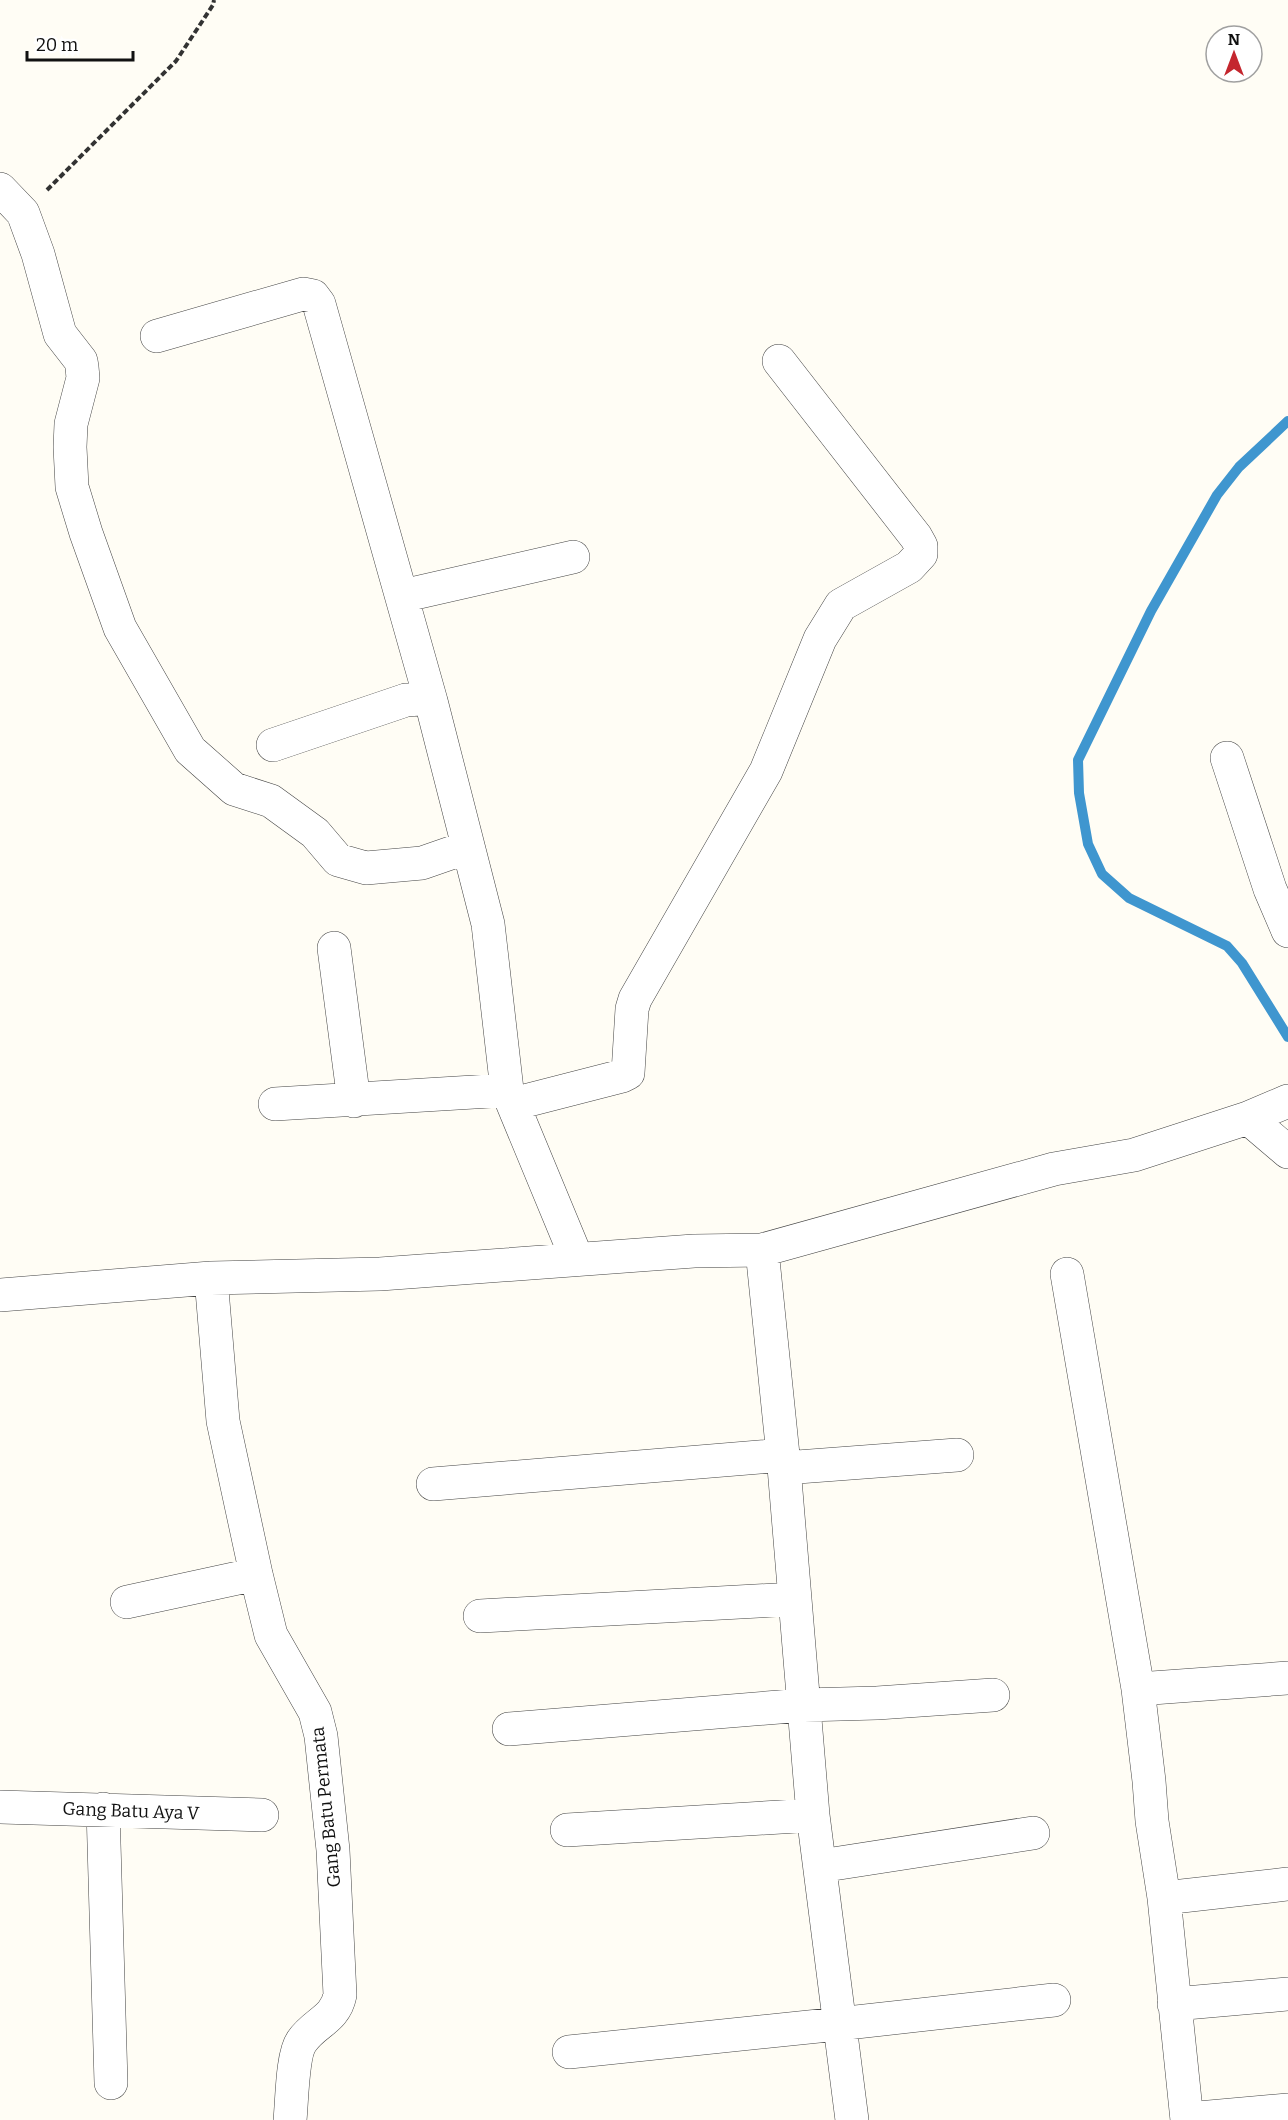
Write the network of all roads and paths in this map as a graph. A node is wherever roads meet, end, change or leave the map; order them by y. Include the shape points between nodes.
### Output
1 (214, 0) edge
2 (0, 189) edge
3 (23, 213) junction
4 (158, 336) dead end
5 (779, 361) dead end
6 (573, 557) dead end
7 (402, 596) junction
8 (431, 702) junction
9 (273, 745) dead end
10 (1227, 758) dead end
11 (468, 847) junction
12 (1288, 931) edge
13 (334, 948) dead end
14 (510, 1097) junction
15 (354, 1101) junction
16 (1288, 1101) edge
17 (275, 1104) dead end
18 (1248, 1118) junction
19 (1288, 1152) edge
20 (762, 1250) junction
21 (577, 1259) junction
22 (1067, 1274) dead end
23 (211, 1278) junction
24 (0, 1295) edge
25 (957, 1455) dead end
26 (784, 1461) junction
27 (433, 1484) dead end
28 (256, 1574) junction
29 (794, 1599) junction
30 (127, 1602) dead end
31 (480, 1616) dead end
32 (1288, 1678) edge
33 (1138, 1689) junction
34 (993, 1695) dead end
35 (804, 1705) junction
36 (509, 1729) dead end
37 (0, 1807) edge
38 (103, 1809) junction
39 (262, 1815) dead end
40 (813, 1815) junction
41 (567, 1830) dead end
42 (1033, 1833) dead end
43 (820, 1866) junction
44 (1288, 1884) edge
45 (1164, 1898) junction
46 (1288, 1994) edge
47 (1054, 2000) dead end
48 (1174, 2004) junction
49 (838, 2024) junction
50 (569, 2052) dead end
51 (111, 2083) dead end
52 (1288, 2110) edge
53 (1187, 2119) edge
54 (290, 2120) edge
55 (852, 2120) edge

1 - 3 path via 176,61
2 - 3 street
3 - 11 street via 60,334 81,360 83,378 71,424 70,447 72,487 86,533 120,628 190,750 234,789 271,801 315,832 338,860 366,868 422,863
4 - 7 street via 303,294 313,296 319,304
5 - 14 street via 916,537 921,554 909,567 841,605 820,639 766,771 635,999 628,1073
6 - 7 street
7 - 8 street
8 - 9 street via 406,700
8 - 11 street
10 - 12 street via 1270,889
11 - 14 street via 488,924
13 - 15 street
14 - 15 street
14 - 21 street
15 - 17 street
16 - 18 street
18 - 19 street
18 - 20 street via 1134,1155 1054,1169
20 - 21 street
20 - 26 street
21 - 23 street via 380,1274
22 - 33 street
23 - 24 street
23 - 28 street, Gang Batu Permata via 223,1421
25 - 26 street
26 - 27 street
26 - 29 street
28 - 30 street
28 - 54 street, Gang Batu Permata via 271,1635 315,1712 333,1850 340,1995 334,2012 300,2042
29 - 31 street
29 - 35 street
32 - 33 street
33 - 45 street
34 - 35 street
35 - 36 street
35 - 40 street
37 - 38 street, Gang Batu Aya V
38 - 39 street, Gang Batu Aya V
38 - 51 street
40 - 41 street
40 - 43 street
42 - 43 street
43 - 49 street
44 - 45 street
45 - 48 street
46 - 48 street
47 - 49 street
48 - 53 street
49 - 50 street
49 - 55 street
52 - 53 street

